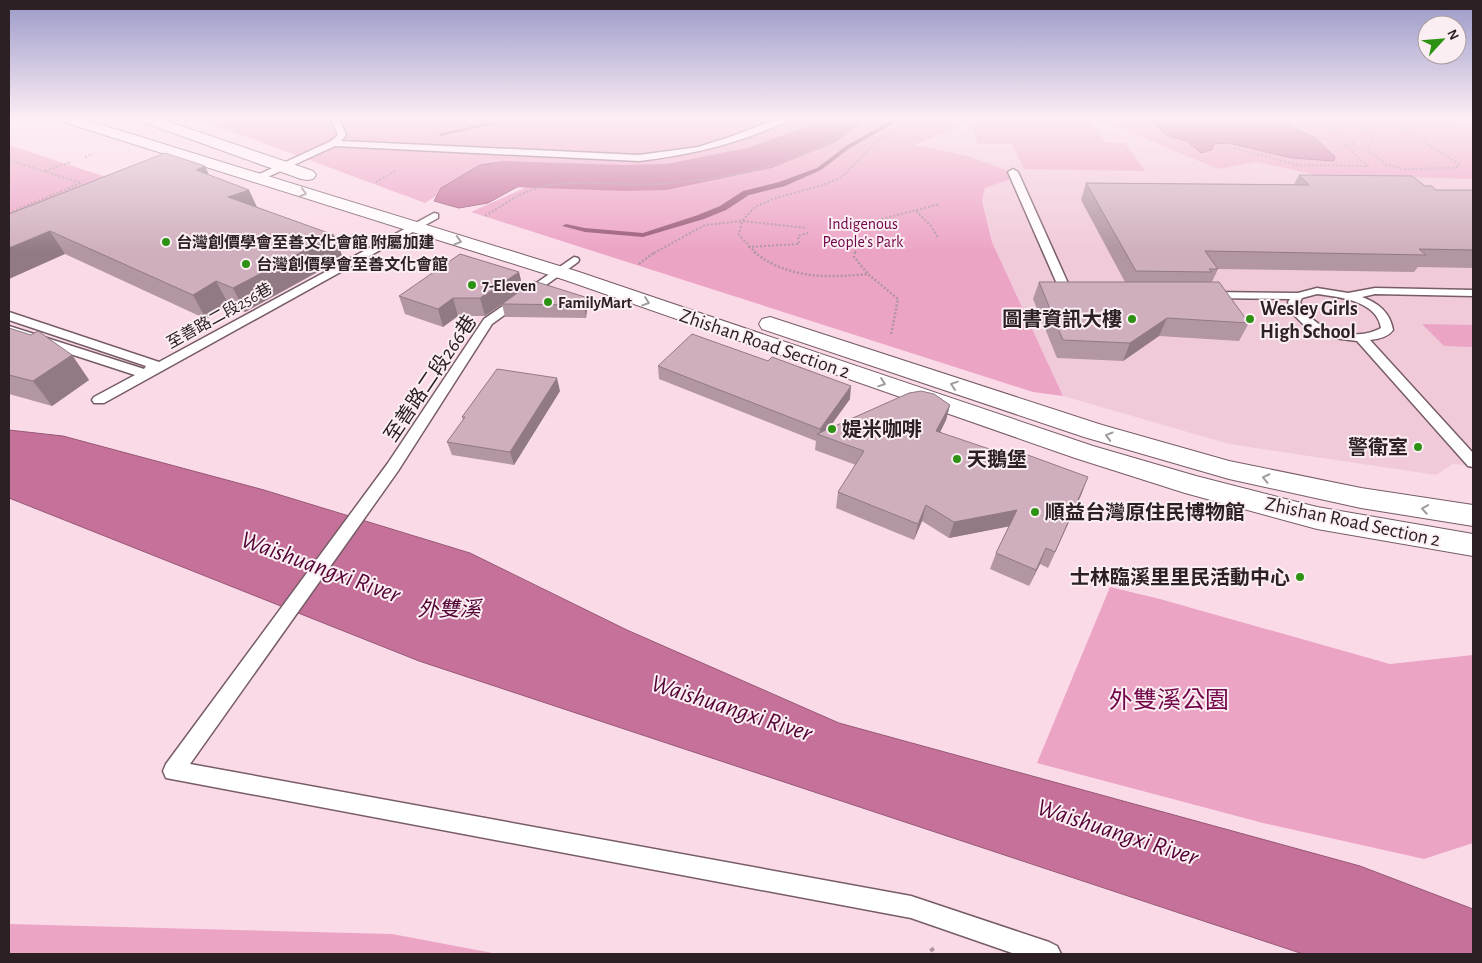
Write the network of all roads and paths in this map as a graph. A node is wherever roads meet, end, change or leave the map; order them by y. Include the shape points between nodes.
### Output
1 (15, 162) edge
2 (71, 162) dead end
3 (203, 162) edge
4 (267, 162) edge
5 (292, 162) edge
6 (857, 162) edge
7 (1286, 162) edge
8 (1363, 162) edge
9 (1383, 162) edge
10 (1456, 162) edge
11 (281, 167) junction
12 (45, 171) junction
13 (1012, 172) dead end
14 (256, 179) junction
15 (940, 204) dead end
16 (916, 210) junction
17 (9, 213) edge
18 (434, 216) junction
19 (742, 221) junction
20 (870, 222) dead end
21 (412, 228) junction
22 (807, 228) dead end
23 (808, 233) dead end
24 (938, 238) dead end
25 (747, 247) junction
26 (856, 248) dead end
27 (639, 264) dead end
28 (565, 266) junction
29 (868, 274) junction
30 (1473, 292) edge
31 (1086, 293) edge
32 (1202, 295) edge
33 (1298, 296) junction
34 (1349, 296) junction
35 (9, 316) edge
36 (9, 330) edge
37 (1362, 339) junction
38 (889, 343) dead end
39 (147, 374) junction
40 (99, 400) dead end
41 (1473, 462) edge
42 (1473, 516) edge
43 (1473, 545) edge
44 (1049, 954) edge

1 - 12 path
2 - 12 path
3 - 14 street, Zhishan Road Section 2
4 - 11 street, Zhishan Road Section 2
5 - 11 lane
6 - 19 path via 842,177 773,199 755,207
7 - 8 path via 1368,166
9 - 10 path via 1403,168 1456,168 1459,164
11 - 14 lane
11 - 18 street, Zhishan Road Section 2
12 - 17 path via 81,183
13 - 31 lane via 1067,293
14 -> 21 street, Zhishan Road Section 2
15 - 16 path
16 - 20 path
16 - 24 path
18 - 21 lane, 至善路二段256巷
18 - 28 street, Zhishan Road Section 2
19 - 22 path
19 - 25 path via 739,235
19 - 27 path via 705,225 661,248
21 -> 28 street, Zhishan Road Section 2
21 - 39 lane, 至善路二段256巷
23 - 25 path via 798,236 799,244
25 - 29 path via 768,263 796,275 833,278
26 - 29 path via 854,257
42 -> 28 street, Zhishan Road Section 2 via 1352,496 1229,470 1083,428
28 -> 43 street, Zhishan Road Section 2 via 1084,452 1317,518
28 - 44 lane, 至善路二段266巷 via 488,322 393,467 174,771 912,906
29 - 38 path via 898,299
30 - 34 lane via 1375,291
32 - 33 lane
33 - 34 lane via 1318,291
33 - 37 lane via 1294,302 1295,309 1301,317 1342,336
34 - 37 lane via 1374,308 1387,323 1387,330 1381,335
35 - 39 lane via 154,364
36 - 39 lane
37 - 41 lane
39 - 40 lane, 至善路二段256巷

